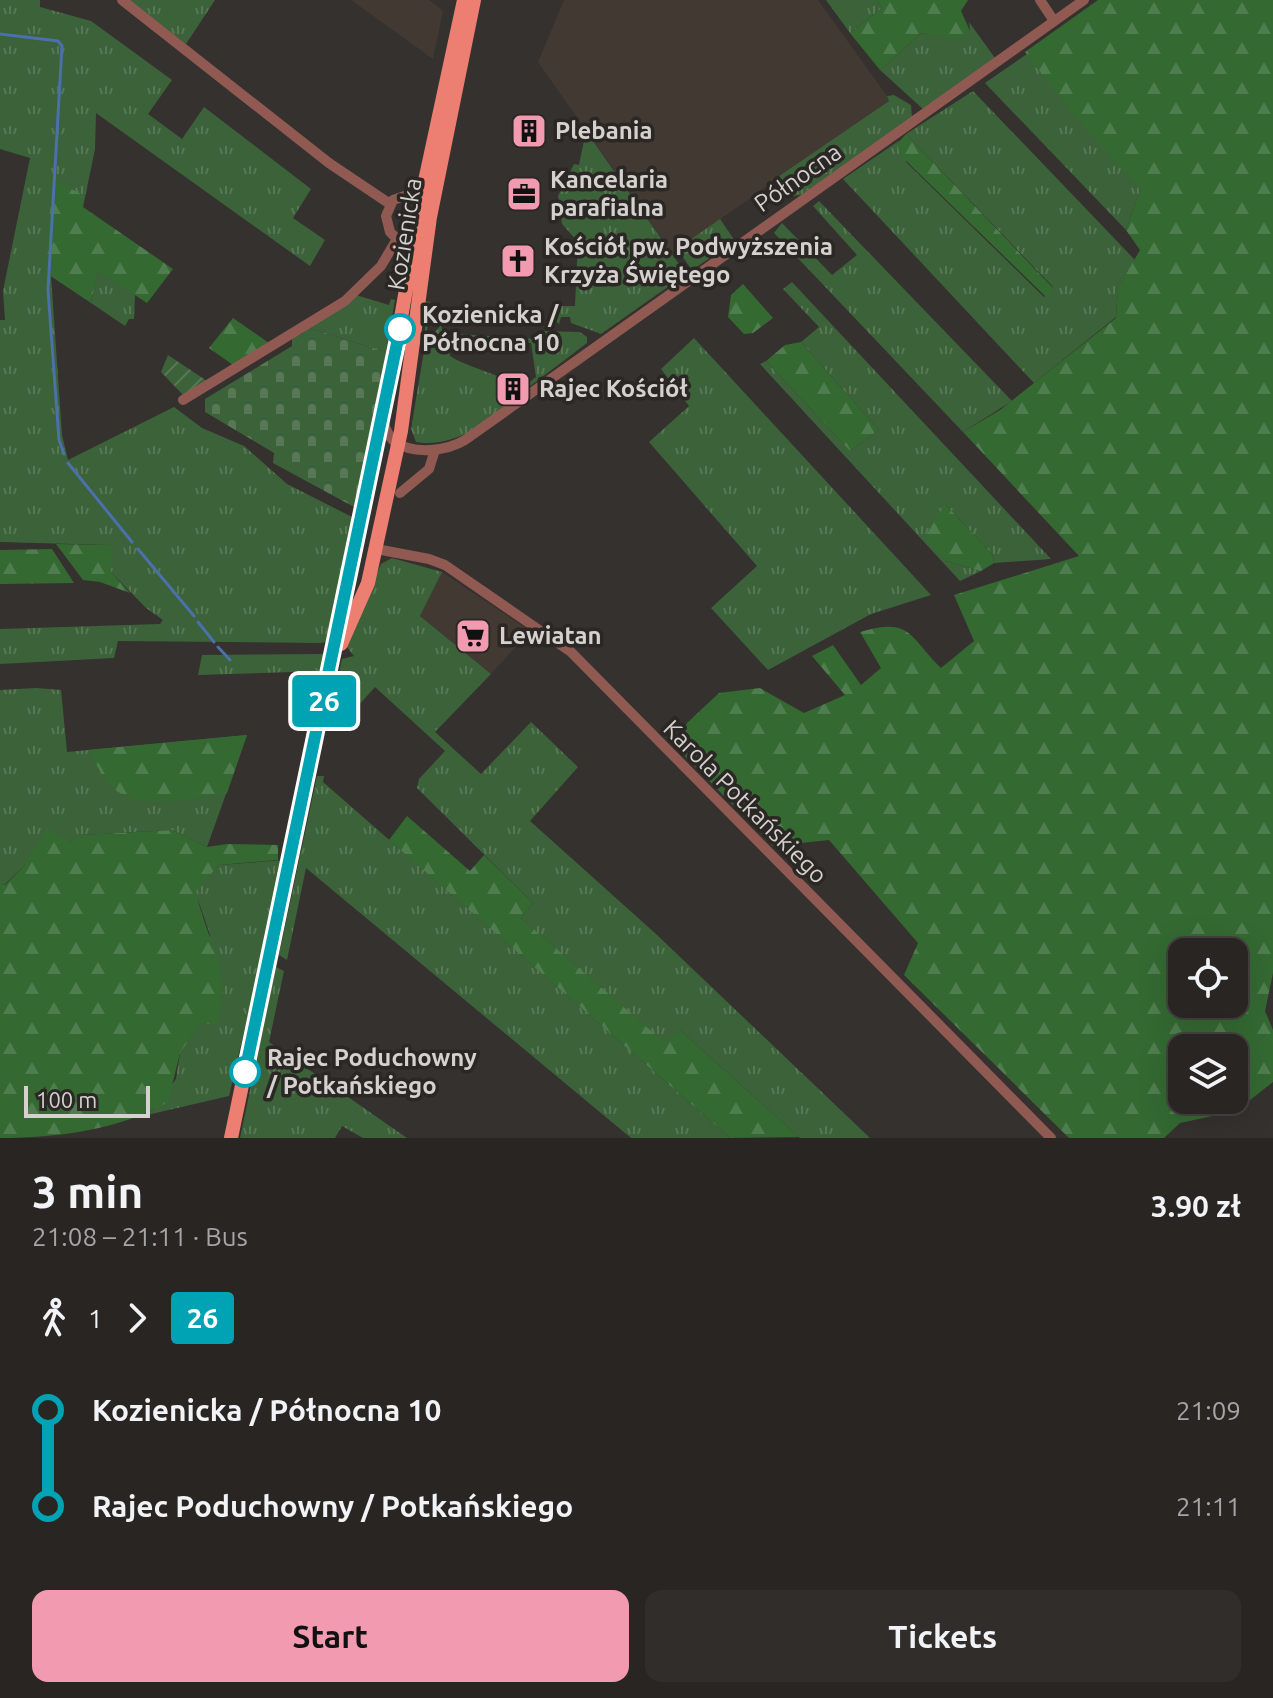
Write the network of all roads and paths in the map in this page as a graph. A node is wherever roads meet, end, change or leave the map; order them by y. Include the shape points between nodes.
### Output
1 (122, 0) edge
2 (464, 0) edge
3 (474, 0) edge
4 (1040, 0) edge
5 (1084, 0) edge
6 (1054, 21) junction
7 (417, 198) junction
8 (390, 204) junction
9 (430, 217) junction
10 (397, 239) junction
11 (413, 255) junction
12 (183, 400) dead end
13 (382, 419) junction
14 (403, 441) junction
15 (435, 450) junction
16 (371, 471) junction
17 (392, 474) junction
18 (400, 493) dead end
19 (380, 532) junction
20 (366, 542) junction
21 (398, 553) junction
22 (333, 658) junction
23 (231, 1138) edge
24 (1051, 1138) edge

1 - 8 street via 329,163
2 - 7 main road, Kozienicka
3 - 9 main road, Kozienicka
4 - 6 street
5 - 6 street, Północna
6 - 15 street, Północna via 465,440
7 - 8 street via 398,197
7 - 9 street
7 - 11 main road, Kozienicka
8 - 10 street via 386,222
9 - 14 main road, Kozienicka
10 - 11 street
10 - 12 street via 381,266 345,301
11 - 13 main road, Kozienicka
13 - 14 street via 390,437
13 - 16 main road, Kozienicka
14 - 15 street
14 - 17 main road, Kozienicka
15 - 18 street via 429,469
16 - 17 main road via 381,465
16 - 20 main road, Kozienicka
17 - 19 main road, Kozienicka
19 - 20 main road
19 - 21 street
20 - 21 street, Karola Potkańskiego
20 - 22 main road, Kozienicka
20 - 22 main road, Kozienicka via 368,583
21 - 24 street, Karola Potkańskiego via 445,565 571,652
22 - 23 main road, Kozienicka

